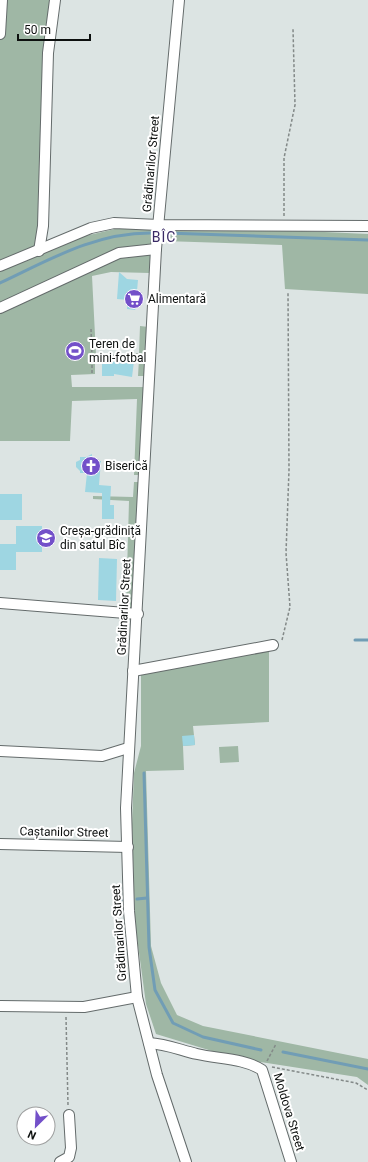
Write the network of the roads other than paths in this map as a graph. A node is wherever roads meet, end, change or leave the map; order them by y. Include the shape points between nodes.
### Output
1 (2, 0) edge
2 (55, 0) edge
3 (179, 0) edge
4 (0, 34) edge
5 (159, 225) junction
6 (368, 226) edge
7 (156, 249) junction
8 (39, 250) junction
9 (0, 266) edge
10 (0, 308) edge
11 (0, 603) edge
12 (138, 614) junction
13 (273, 645) road end
14 (134, 671) junction
15 (128, 748) junction
16 (0, 751) edge
17 (0, 844) edge
18 (128, 846) junction
19 (137, 997) junction
20 (0, 1006) edge
21 (149, 1043) junction
22 (69, 1115) road end
23 (60, 1162) edge
24 (186, 1162) edge
25 (291, 1162) edge

1 - 4 street
2 - 8 street via 48,53 43,226
3 - 5 street, Grădinarilor Street
5 - 6 street
5 - 7 street, Grădinarilor Street
5 - 8 street via 102,225
7 - 10 street via 119,253
7 - 12 street, Grădinarilor Street
8 - 9 street
11 - 12 street
12 - 14 street, Grădinarilor Street
13 - 14 street
14 - 15 street, Grădinarilor Street
15 - 16 street via 102,756
15 - 18 street, Grădinarilor Street
17 - 18 street, Caștanilor Street
18 - 19 street, Grădinarilor Street via 129,911
19 - 20 street via 66,1008
19 - 21 street, Grădinarilor Street
21 - 24 street, Grădinarilor Street
21 - 25 street, Moldova Street via 161,1043 195,1054 263,1068
22 - 23 street via 71,1148 69,1158

